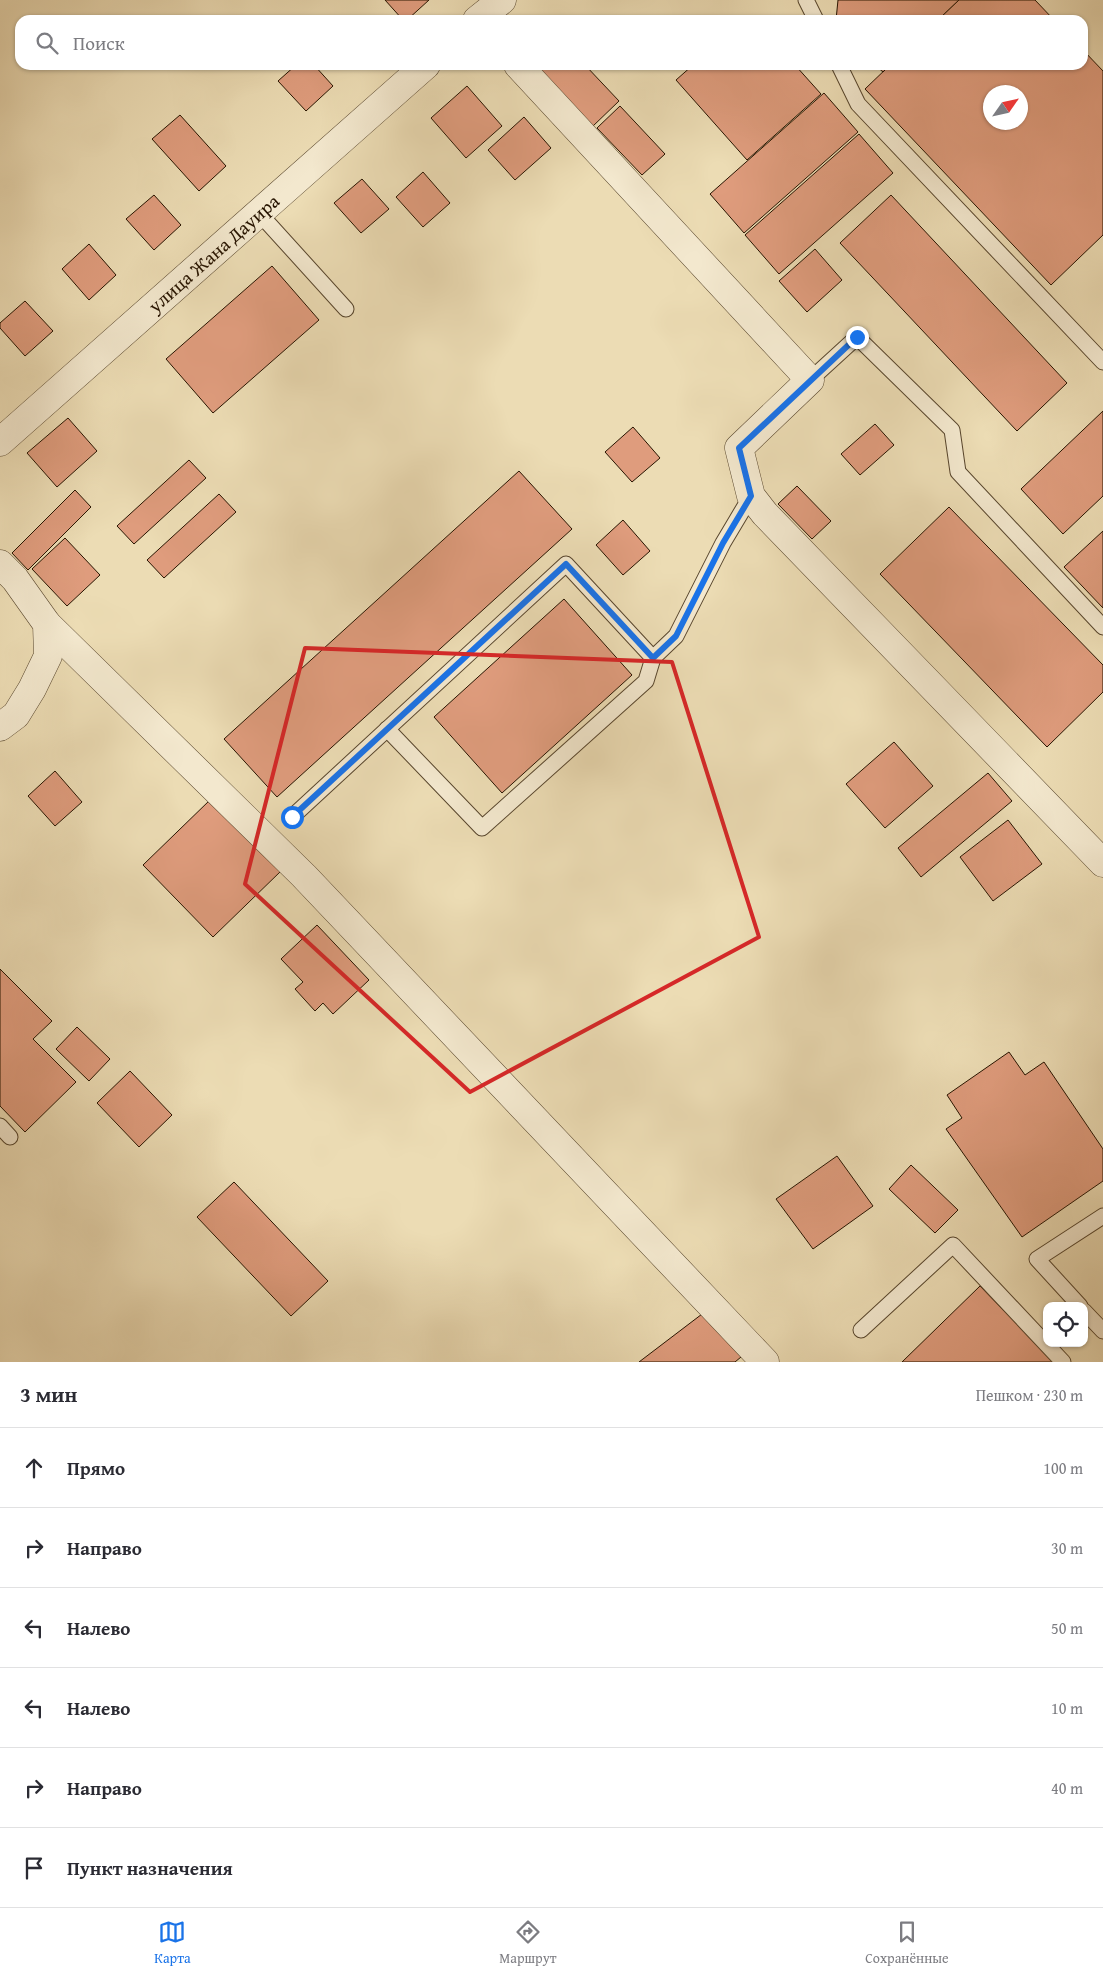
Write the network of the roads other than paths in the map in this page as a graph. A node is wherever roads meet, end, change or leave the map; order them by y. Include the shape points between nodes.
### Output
1 (502, 0) edge
2 (806, 0) edge
3 (483, 15) edge
4 (814, 15) edge
5 (420, 70) edge
6 (523, 70) edge
7 (841, 70) edge
8 (260, 213) junction
9 (346, 309) dead end
10 (1103, 362) edge
11 (810, 380) junction
12 (0, 442) edge
13 (751, 496) junction
14 (0, 564) edge
15 (47, 624) junction
16 (1103, 627) edge
17 (653, 658) junction
18 (0, 727) edge
19 (387, 729) junction
20 (292, 817) dead end
21 (1103, 863) edge
22 (1103, 1216) edge
23 (1076, 1302) edge
24 (1088, 1315) edge
25 (861, 1330) dead end
26 (1103, 1331) edge
27 (765, 1362) edge
28 (1063, 1362) edge

1 - 3 street
2 - 4 lane
5 - 8 street, улица Жана Дауира
6 - 11 street
7 - 10 lane via 858,104
8 - 9 lane
8 - 12 street, улица Жана Дауира
11 - 13 street via 739,448
11 - 16 lane via 857,337 952,430 958,472
13 - 17 lane via 676,636
13 - 21 street
14 - 15 street via 15,579
15 - 18 street via 48,656 16,715
15 - 27 street via 304,876
17 - 19 lane via 566,564
17 - 19 lane via 646,681 482,828
19 - 20 lane
22 - 23 lane via 1037,1260
24 - 26 lane
25 - 28 lane via 953,1245

